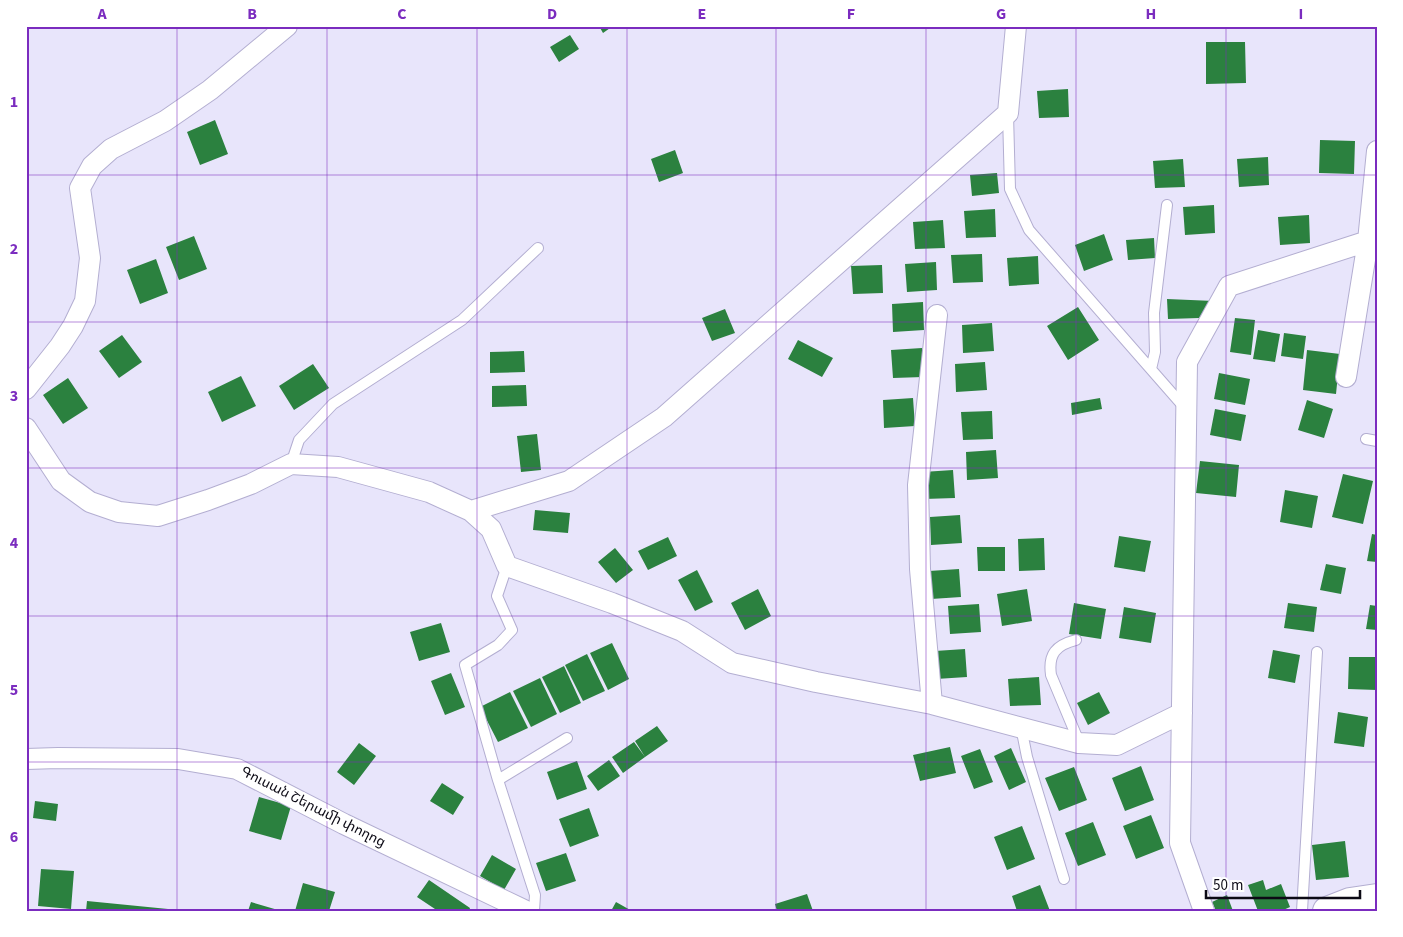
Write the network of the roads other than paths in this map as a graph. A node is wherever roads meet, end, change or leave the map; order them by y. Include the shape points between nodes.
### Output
1 (287, 26) edge
2 (1016, 26) edge
3 (1008, 113) junction
4 (1377, 151) edge
5 (1167, 205) dead end
6 (1368, 241) junction
7 (538, 248) dead end
8 (937, 315) dead end
9 (1151, 369) junction
10 (1346, 376) dead end
11 (26, 389) edge
12 (1186, 410) junction
13 (26, 428) edge
14 (1366, 439) dead end
15 (1377, 441) edge
16 (291, 464) junction
17 (471, 511) junction
18 (507, 566) junction
19 (1076, 640) dead end
20 (1317, 652) dead end
21 (932, 704) junction
22 (1182, 713) junction
23 (1021, 727) junction
24 (567, 738) dead end
25 (1079, 743) junction
26 (26, 759) edge
27 (498, 780) junction
28 (1064, 879) dead end
29 (1377, 898) edge
30 (526, 911) edge
31 (534, 911) edge
32 (1204, 911) edge
33 (1302, 911) edge
34 (1327, 911) edge

1 - 11 street via 210,90 165,121 111,149 92,166 80,188 90,258 85,302 60,346
2 - 3 street
3 - 9 lane via 1010,188 1029,230
3 - 17 street via 664,417 569,481
4 - 6 street
5 - 9 lane
6 - 10 street
6 - 12 street via 1229,286 1187,362
7 - 16 lane via 462,320 333,404 298,440
8 - 21 street via 918,485 920,569
9 - 12 lane
12 - 22 street
13 - 16 street via 61,481 90,502 119,512 158,516 243,487
14 - 15 lane
16 - 17 street via 338,468 429,492
17 - 18 street via 491,530
18 - 21 street via 682,631 732,663
18 - 27 lane via 497,596 512,630 498,644 465,665
19 - 25 lane via 1062,644 1049,665
20 - 33 lane
21 - 23 street
22 - 25 street via 1117,745
22 - 32 street via 1180,843
23 - 25 street
23 - 28 lane
24 - 27 lane
26 - 30 street, Գուսան Շերամի փողոց via 178,758 237,769
27 - 31 lane via 535,895
29 - 34 street via 1350,902

